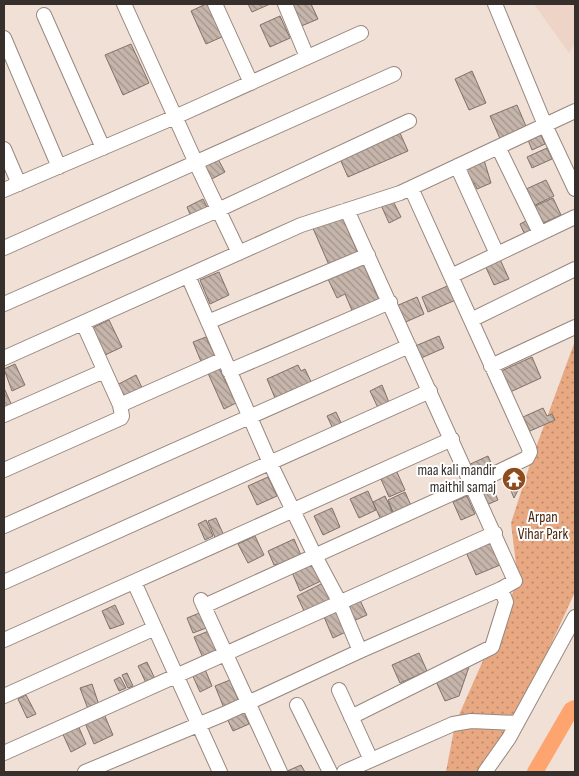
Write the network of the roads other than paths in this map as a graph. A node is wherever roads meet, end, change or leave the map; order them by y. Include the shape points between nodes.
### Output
1 (124, 4) edge
2 (215, 4) edge
3 (284, 4) edge
4 (495, 4) edge
5 (44, 15) dead end
6 (361, 33) dead end
7 (4, 38) edge
8 (307, 57) junction
9 (394, 74) dead end
10 (251, 83) junction
11 (575, 111) edge
12 (175, 117) junction
13 (409, 121) dead end
14 (545, 125) junction
15 (498, 147) junction
16 (103, 148) junction
17 (4, 149) edge
18 (196, 163) junction
19 (458, 166) junction
20 (59, 167) junction
21 (19, 184) junction
22 (411, 188) junction
23 (575, 189) edge
24 (4, 190) edge
25 (218, 210) junction
26 (347, 210) junction
27 (575, 217) edge
28 (540, 233) junction
29 (4, 248) edge
30 (239, 253) junction
31 (497, 254) junction
32 (368, 255) junction
33 (575, 269) edge
34 (188, 276) junction
35 (451, 276) junction
36 (390, 302) junction
37 (4, 304) edge
38 (471, 320) junction
39 (208, 322) junction
40 (83, 323) junction
41 (575, 327) edge
42 (409, 346) junction
43 (4, 358) edge
44 (227, 365) junction
45 (491, 366) junction
46 (104, 371) junction
47 (430, 391) junction
48 (120, 406) junction
49 (4, 415) edge
50 (250, 417) junction
51 (452, 439) junction
52 (270, 463) junction
53 (4, 470) edge
54 (473, 484) junction
55 (292, 511) junction
56 (4, 526) edge
57 (495, 533) junction
58 (315, 556) junction
59 (4, 582) edge
60 (134, 582) junction
61 (501, 589) junction
62 (340, 603) junction
63 (575, 617) edge
64 (155, 628) junction
65 (4, 640) edge
66 (360, 651) junction
67 (225, 654) junction
68 (176, 676) junction
69 (339, 690) dead end
70 (4, 696) edge
71 (247, 703) junction
72 (297, 704) dead end
73 (351, 716) junction
74 (517, 723) junction
75 (198, 725) junction
76 (4, 754) edge
77 (371, 760) junction
78 (216, 771) edge
79 (85, 772) edge
80 (280, 772) edge
81 (330, 772) edge
82 (344, 772) edge
83 (485, 772) edge

1 - 12 street
2 - 10 street
3 - 8 street
4 - 14 street
5 - 16 street
6 - 8 street
7 - 20 street
8 - 10 street
9 - 18 street
10 - 12 street
11 - 14 street
12 - 16 street
12 - 18 street
13 - 25 street
14 - 15 street
14 - 23 street
15 - 19 street
15 - 28 street
16 - 20 street
17 - 21 street
18 - 25 street
18 - 29 street
19 - 22 street
19 - 31 street
20 - 21 street
21 - 24 street
22 - 26 street
22 - 35 street
25 - 30 street
25 - 37 street
26 - 30 street via 302,225
26 - 32 street
27 - 28 street
28 - 31 street
30 - 34 street
31 - 35 street
32 - 36 street
32 - 39 street
33 - 38 street
34 - 39 street
34 - 40 street
35 - 38 street
36 - 42 street
36 - 44 street
38 - 45 street
39 - 44 street
40 - 43 street
40 - 46 street
41 - 45 street
42 - 47 street
42 - 50 street
44 - 48 street
44 - 50 street
45 - 54 street via 530,452 527,458
46 - 48 street
46 - 49 street
47 - 51 street
47 - 52 street
48 - 53 street via 123,412 120,418
50 - 52 street
50 - 56 street
51 - 54 street
51 - 55 street
52 - 55 street
52 - 59 street
54 - 57 street
54 - 58 street
55 - 58 street
55 - 60 street
57 - 61 street via 515,578 513,583
57 - 62 street
58 - 62 street
58 - 67 street via 202,603
60 - 64 street
60 - 65 street
61 - 66 street
61 - 73 street via 506,602 492,647
62 - 66 street
62 - 67 street
63 - 74 street
64 - 68 street
64 - 70 street
66 - 71 street
67 - 68 street
67 - 71 street
68 - 75 street
68 - 76 street
69 - 73 street
71 - 75 street
71 - 80 street
72 - 81 street
73 - 77 street
74 - 77 street via 471,721 453,724
74 - 83 street
75 - 78 street
75 - 79 street
77 - 82 street

